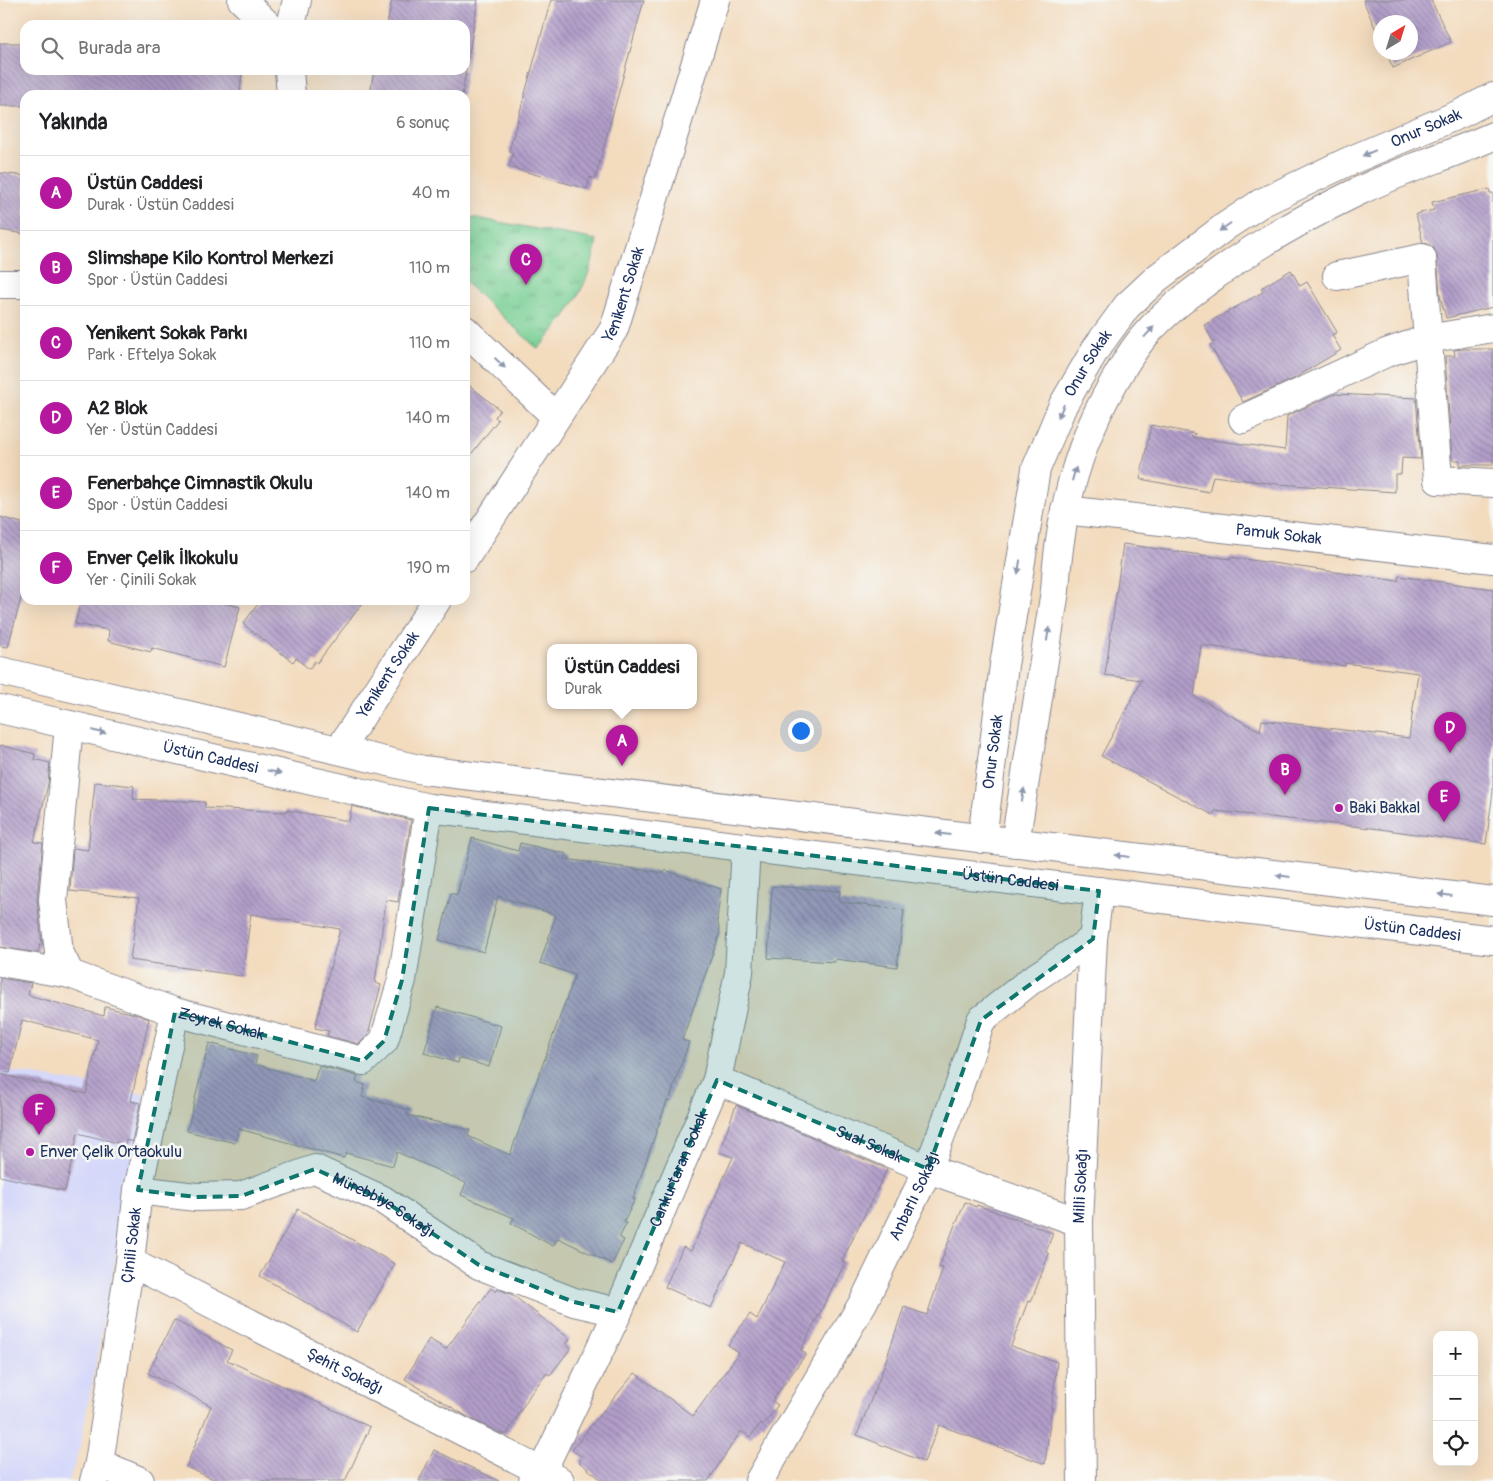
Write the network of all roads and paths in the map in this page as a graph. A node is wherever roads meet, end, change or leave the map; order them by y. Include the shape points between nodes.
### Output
1 (242, 0) edge
2 (297, 0) edge
3 (715, 0) edge
4 (263, 20) edge
5 (292, 20) edge
6 (289, 75) edge
7 (290, 90) edge
8 (1493, 97) edge
9 (1493, 136) edge
10 (1337, 276) dead end
11 (0, 284) edge
12 (20, 284) edge
13 (1493, 328) edge
14 (470, 335) edge
15 (1428, 340) junction
16 (556, 418) junction
17 (1243, 419) dead end
18 (1493, 482) edge
19 (1065, 510) junction
20 (470, 550) edge
21 (1493, 559) edge
22 (435, 605) edge
23 (0, 671) edge
24 (0, 709) edge
25 (69, 725) junction
26 (339, 750) junction
27 (430, 808) junction
28 (982, 839) junction
29 (1015, 843) junction
30 (746, 847) junction
31 (1099, 891) junction
32 (1493, 901) edge
33 (1093, 939) junction
34 (1493, 940) edge
35 (0, 962) edge
36 (70, 974) junction
37 (175, 1012) junction
38 (718, 1080) junction
39 (928, 1169) junction
40 (138, 1190) junction
41 (1079, 1222) junction
42 (130, 1262) junction
43 (618, 1312) junction
44 (97, 1472) edge
45 (545, 1478) edge
46 (140, 1481) edge
47 (759, 1481) edge
48 (1082, 1481) edge

1 - 4 street
2 - 5 street
3 - 16 street, Yenikent Sokak via 614,329
6 - 7 street
8 -> 28 street, Onur Sokak via 1261,203 1157,278 1127,306 1095,350 1063,405 1036,469 1004,665
19 -> 9 street, Onur Sokak via 1080,454 1098,409 1141,341 1174,306 1229,264 1284,229 1358,191
10 - 15 street via 1422,258
11 - 12 street
13 - 15 street
14 -> 16 street
15 - 17 street via 1386,353
15 - 18 street via 1438,480
16 - 20 street, Yenikent Sokak
19 - 21 street, Pamuk Sokak
29 -> 19 street, Onur Sokak
22 - 26 street, Yenikent Sokak
23 - 26 street
24 - 25 street, Üstün Caddesi
25 -> 27 street, Üstün Caddesi
25 - 36 street via 54,900 59,952
28 -> 26 street via 423,770
27 -> 30 street, Üstün Caddesi
27 - 37 street, Zeyrek Sokak via 402,980 384,1042 363,1061
28 - 29 street
32 -> 29 street
30 - 31 street, Üstün Caddesi
30 - 38 street, Cankurtaran Sokak via 739,972
31 - 33 street, Milli Sokağı
31 - 34 street, Üstün Caddesi
33 - 39 street, Anbarlı Sokağı via 1030,981 981,1020
33 - 41 street, Milli Sokağı
35 - 36 street, Zeyrek Sokak
36 - 37 street, Zeyrek Sokak
37 - 40 street, Çinili Sokak
38 - 39 street, Sual Sokak
38 - 43 street, Cankurtaran Sokak
39 - 41 street, Sual Sokak
39 - 47 street, Anbarlı Sokağı via 864,1301
40 - 42 street, Çinili Sokak
40 - 43 street, Mürebbiye Sokağı via 196,1197 241,1196 315,1168 383,1200 479,1265 574,1302
41 - 48 street, Milli Sokağı
42 - 44 street, Çinili Sokak
42 - 45 street, Şehit Sokağı
43 - 45 street, Cankurtaran Sokak
44 - 46 street

